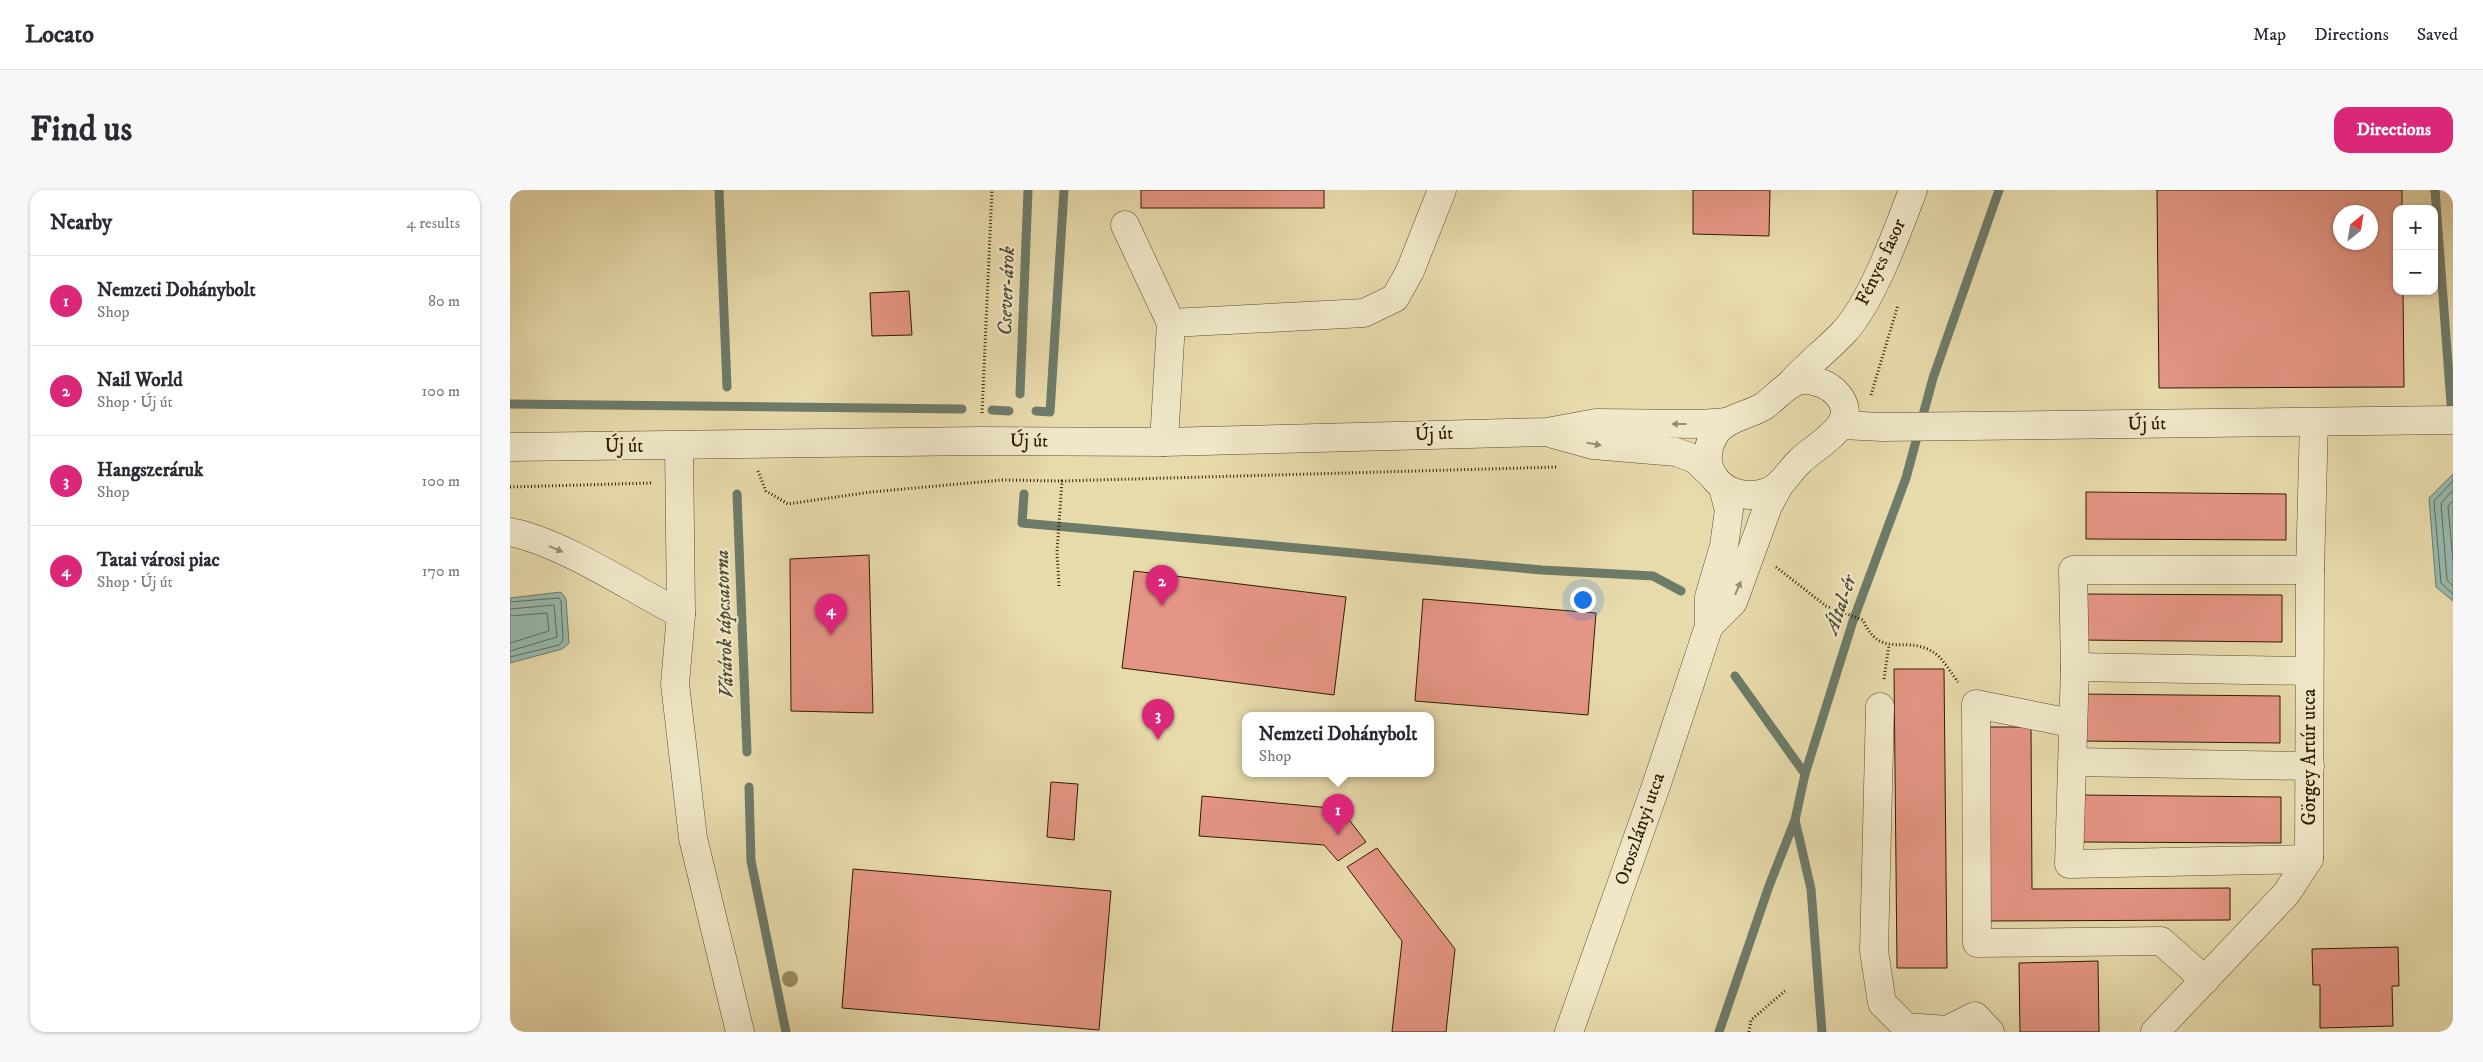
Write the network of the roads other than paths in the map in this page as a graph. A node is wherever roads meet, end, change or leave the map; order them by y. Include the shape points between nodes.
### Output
1 (1442, 190) edge
2 (1913, 190) edge
3 (1124, 225) dead end
4 (1171, 323) junction
5 (1845, 331) junction
6 (1791, 382) junction
7 (1836, 392) junction
8 (2444, 421) edge
9 (1727, 422) junction
10 (2314, 422) junction
11 (1842, 425) junction
12 (1547, 432) junction
13 (1164, 442) junction
14 (679, 446) junction
15 (510, 447) edge
16 (1718, 483) junction
17 (1780, 484) junction
18 (510, 532) edge
19 (2310, 570) junction
20 (681, 614) junction
21 (1708, 626) junction
22 (2075, 667) junction
23 (2309, 671) junction
24 (1880, 707) road end
25 (2071, 723) junction
26 (2073, 762) junction
27 (2310, 766) junction
28 (2309, 860) junction
29 (2205, 980) junction
30 (740, 1032) edge
31 (1569, 1032) edge
32 (1990, 1032) edge
33 (2156, 1032) edge

1 - 4 street via 1410,271 1395,298 1364,313
2 - 5 street, Fényes fasor via 1876,280
3 - 4 street
4 - 13 street
5 - 6 street, Fényes fasor
5 - 7 street, Fényes fasor via 1834,380
6 - 7 street via 1812,380
6 - 9 street, Fényes fasor via 1764,406
7 - 11 street via 1843,402 1845,414
8 - 10 street, Új út
9 -> 12 street, Új út via 1596,423
9 - 16 street, Oroszlányi utca via 1719,429 1707,458
10 - 11 street, Új út
10 - 19 street, Görgey Artúr utca
11 - 17 street via 1798,462
12 - 13 street, Új út
12 -> 16 street, Új út via 1593,445 1676,452 1695,459
13 - 14 street, Új út via 980,441
14 - 15 street, Új út
14 - 20 street
16 - 17 street via 1735,494 1756,496
16 - 21 street, Oroszlányi utca via 1729,510 1724,546 1709,597
21 -> 17 street, Oroszlányi utca via 1733,602 1768,506
18 -> 20 street via 583,560
19 - 22 street via 2074,570
19 - 23 street, Görgey Artúr utca
20 - 30 street via 675,684 694,838
21 - 31 street, Oroszlányi utca via 1657,783
22 - 23 street
22 - 25 street
23 - 27 street, Görgey Artúr utca
24 - 32 street via 1874,951 1882,1003 1906,1027 1947,1030 1975,1016
25 - 26 street
25 - 29 street via 1976,704 1977,943 2161,941
26 - 27 street
26 - 28 street via 2069,864
27 - 28 street, Görgey Artúr utca
28 - 29 street via 2286,894
29 - 33 street

